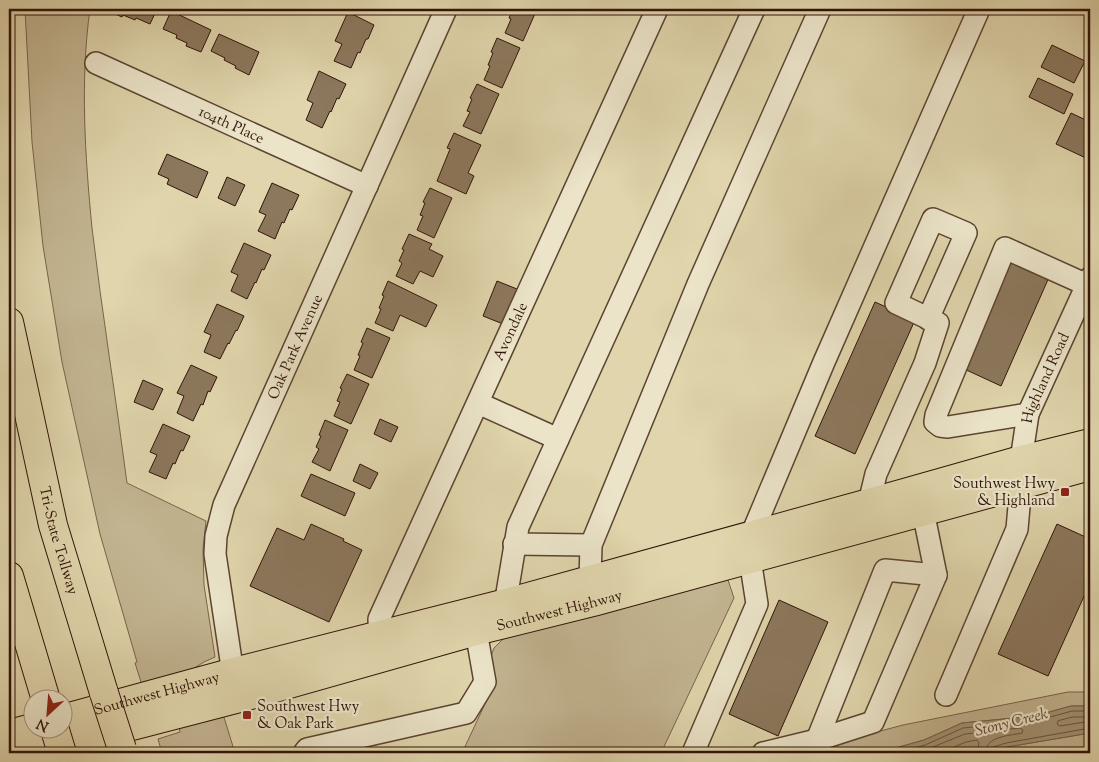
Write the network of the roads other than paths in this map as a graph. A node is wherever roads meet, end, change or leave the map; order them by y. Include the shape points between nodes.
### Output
1 (446, 9) edge
2 (657, 9) edge
3 (754, 9) edge
4 (820, 9) edge
5 (979, 9) edge
6 (96, 63) dead end
7 (367, 186) junction
8 (1089, 282) edge
9 (928, 319) dead end
10 (9, 322) edge
11 (478, 403) junction
12 (1028, 414) junction
13 (558, 440) junction
14 (1090, 443) edge
15 (1090, 466) edge
16 (1021, 472) junction
17 (869, 503) junction
18 (922, 511) junction
19 (514, 544) junction
20 (591, 545) junction
21 (750, 547) junction
22 (936, 574) junction
23 (9, 576) edge
24 (592, 591) junction
25 (504, 614) junction
26 (476, 631) junction
27 (380, 646) junction
28 (234, 672) junction
29 (43, 690) edge
30 (946, 695) dead end
31 (236, 699) junction
32 (72, 716) edge
33 (22, 731) edge
34 (9, 734) edge
35 (58, 740) edge
36 (817, 740) junction
37 (122, 751) edge
38 (28, 753) edge
39 (62, 753) edge
40 (304, 753) edge
41 (693, 753) edge
42 (763, 753) edge

1 - 7 street, Oak Park Avenue
2 - 11 street, Avondale
3 - 13 street
4 - 20 street via 698,284
5 - 21 street via 824,362
6 - 7 street, 104th Place
7 - 28 street, Oak Park Avenue via 224,505 215,554
8 - 12 street, Highland Road
8 - 12 street via 1005,248 935,422 948,427
9 - 17 street via 938,323 925,363 876,474
10 - 37 main road, Tri-State Tollway, bridge via 53,525
11 - 13 street
11 - 27 street, Avondale via 379,620
12 - 16 street, Highland Road
13 - 19 street via 518,527
14 - 16 main road, Southwest Highway
15 - 16 main road, Southwest Highway
16 - 17 main road, Southwest Highway
16 - 18 main road, Southwest Highway
16 - 30 street, Highland Road via 1017,529
17 - 21 main road, Southwest Highway
18 - 21 main road, Southwest Highway
18 - 22 street
19 - 20 street
19 - 25 street
20 - 24 street
21 - 24 main road, Southwest Highway
21 - 41 street via 757,604
22 - 36 street via 873,722
22 - 36 street via 885,570
23 - 29 main road
24 - 25 main road, Southwest Highway
25 - 26 main road, Southwest Highway
25 - 27 main road, Southwest Highway
26 - 27 main road, Southwest Highway
26 - 40 street via 485,682 466,713 307,749
27 - 28 main road, Southwest Highway
27 - 31 main road, Southwest Highway
28 - 31 street, Oak Park Avenue
28 - 32 main road, Southwest Highway
31 - 38 main road, Southwest Highway
33 - 34 main road
35 - 39 main road, bridge
36 - 42 street

